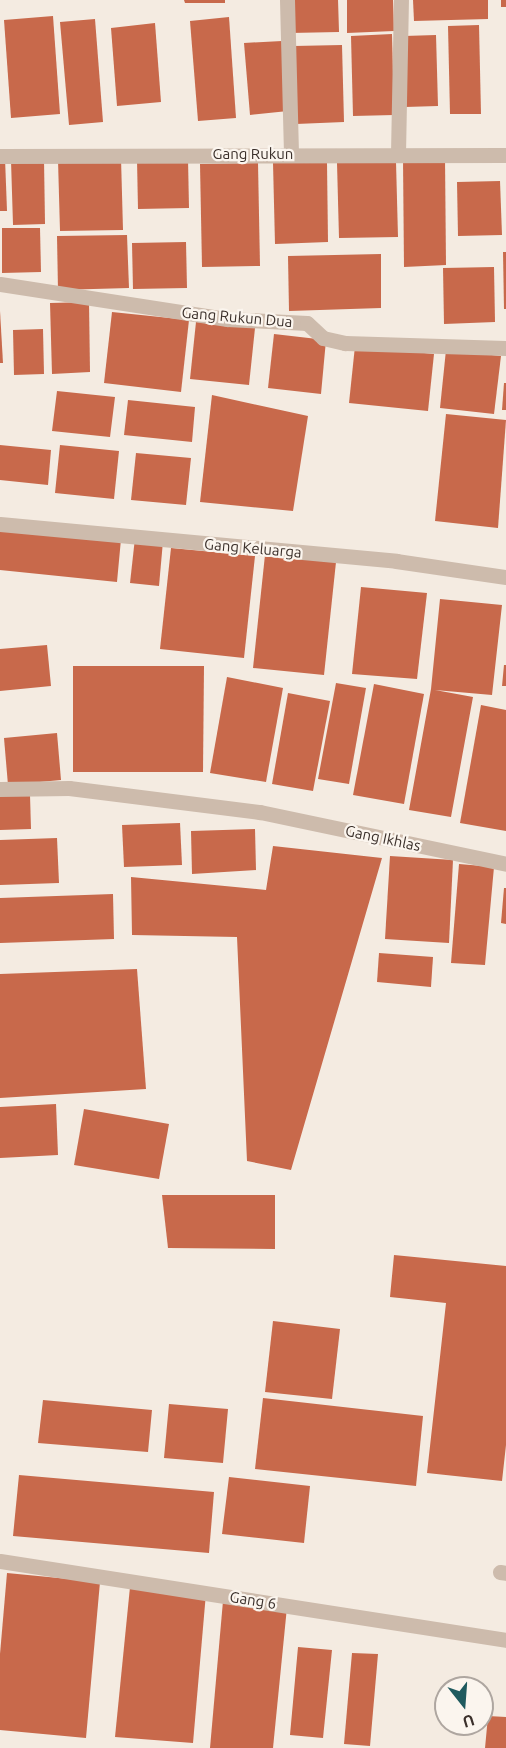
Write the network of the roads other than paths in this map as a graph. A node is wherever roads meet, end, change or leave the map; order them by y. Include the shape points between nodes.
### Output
1 (287, 0) edge
2 (401, 0) edge
3 (291, 154) junction
4 (398, 154) junction
5 (506, 155) edge
6 (0, 156) edge
7 (0, 284) edge
8 (506, 348) edge
9 (0, 524) edge
10 (506, 577) edge
11 (0, 789) edge
12 (506, 864) edge
13 (0, 1562) edge
14 (506, 1640) edge

1 - 3 street
2 - 4 street
3 - 4 street, Gang Rukun
3 - 6 street, Gang Rukun
4 - 5 street, Gang Rukun
7 - 8 street, Gang Rukun Dua via 227,319 307,323 323,338 345,344
9 - 10 street, Gang Keluarga via 396,561
11 - 12 street, Gang Ikhlas via 69,788 260,812
13 - 14 street, Gang 6

